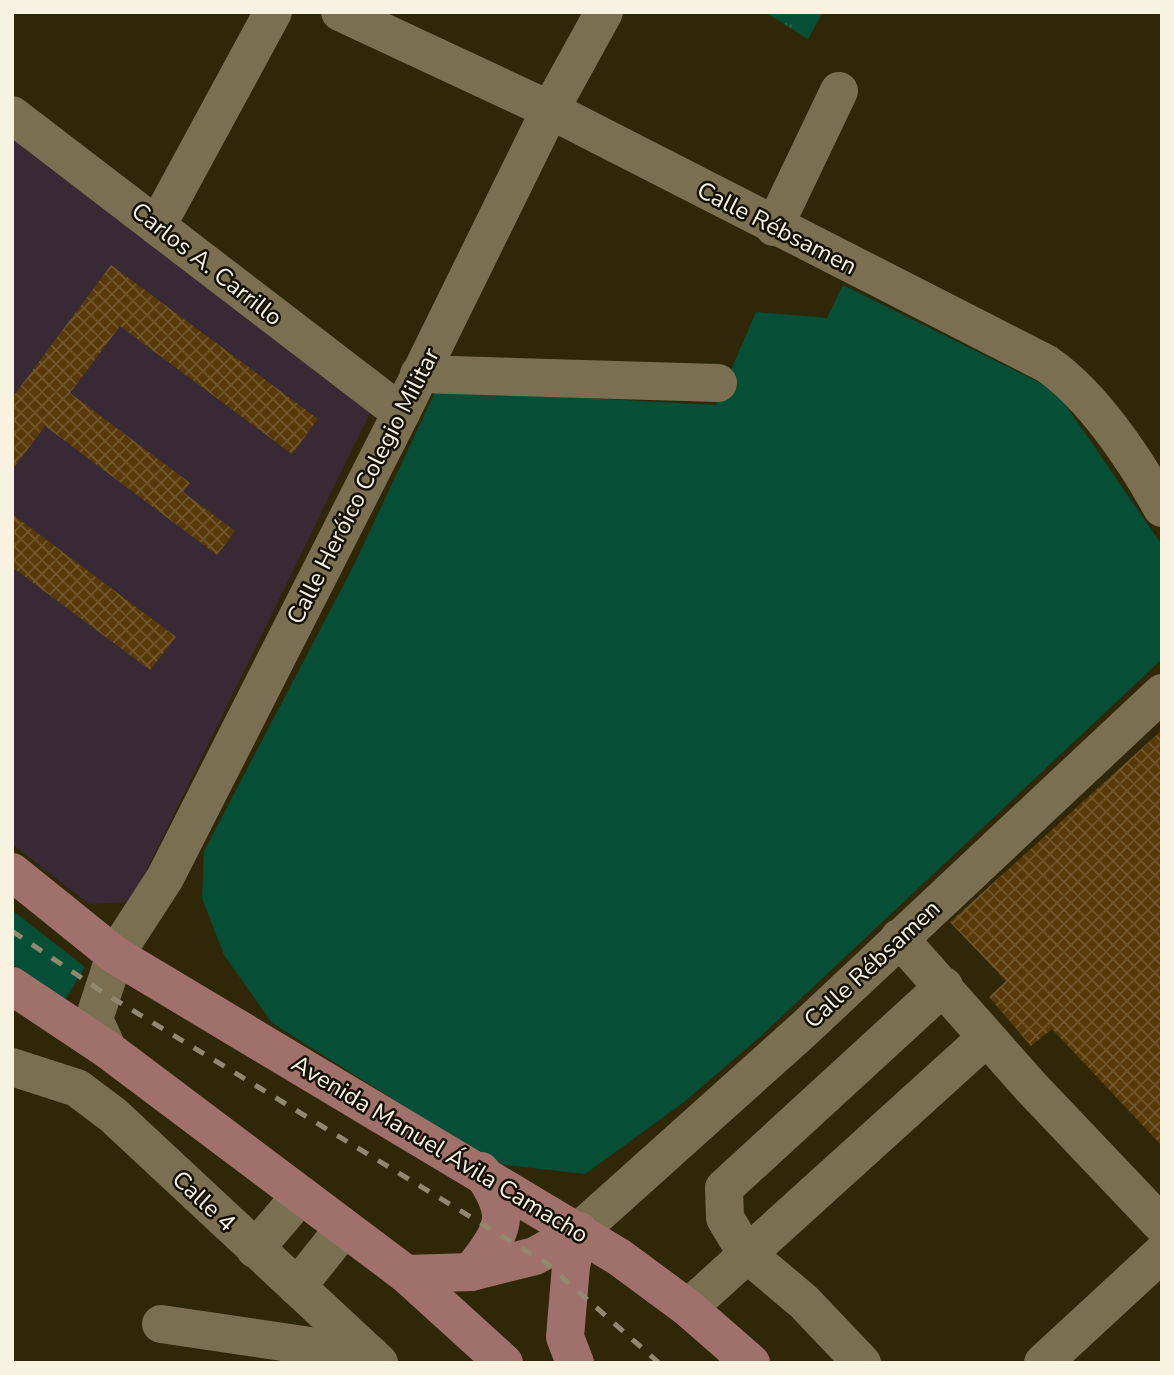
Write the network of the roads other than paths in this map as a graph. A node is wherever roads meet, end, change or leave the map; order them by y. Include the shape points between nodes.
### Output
1 (272, 12) edge
2 (340, 12) edge
3 (604, 12) edge
4 (839, 91) dead end
5 (550, 110) junction
6 (12, 115) edge
7 (157, 226) junction
8 (774, 227) junction
9 (419, 374) junction
10 (718, 383) dead end
11 (401, 413) junction
12 (1162, 508) edge
13 (1162, 693) edge
14 (12, 872) edge
15 (899, 938) junction
16 (115, 955) junction
17 (12, 986) edge
18 (944, 986) junction
19 (986, 1038) junction
20 (108, 1050) junction
21 (12, 1068) edge
22 (480, 1171) junction
23 (301, 1195) junction
24 (1162, 1225) edge
25 (344, 1227) junction
26 (579, 1231) junction
27 (255, 1249) junction
28 (746, 1253) junction
29 (1162, 1253) edge
30 (471, 1272) junction
31 (406, 1274) junction
32 (297, 1287) junction
33 (688, 1308) junction
34 (161, 1324) dead end
35 (375, 1359) edge
36 (504, 1363) edge
37 (575, 1363) edge
38 (751, 1363) edge
39 (862, 1363) edge
40 (1043, 1363) edge

1 - 7 street
2 - 5 street, Calle Rébsamen
3 - 5 street, Calle Heróico Colegio Militar
4 - 8 street
5 - 8 street, Calle Rébsamen
5 - 9 street, Calle Heróico Colegio Militar
6 - 7 street, Carlos A. Carrillo
7 - 11 street, Carlos A. Carrillo
8 - 12 street, Calle Rébsamen via 1067,378 1143,474
9 - 10 street
9 - 11 street, Calle Heróico Colegio Militar
11 - 16 street, Calle Heróico Colegio Militar via 165,878
13 - 15 street, Calle Rébsamen
14 - 16 main road, Avenida Manuel Ávila Camacho
15 - 18 street
15 - 26 street, Calle Rébsamen
16 - 20 street, Calle Heróico Colegio Militar via 94,1019
16 - 22 main road, Avenida Manuel Ávila Camacho
17 - 20 main road
18 - 19 street
18 - 28 street via 724,1188 725,1218
19 - 24 street
19 - 28 street
20 - 23 main road
21 - 27 street, Calle 4 via 77,1088 113,1115
22 - 26 main road, Avenida Manuel Ávila Camacho
22 - 30 main road via 497,1194 503,1212 499,1235
23 - 25 main road
23 - 27 street
25 - 31 main road
25 - 32 street
26 - 30 main road via 535,1256
26 - 33 main road, Avenida Manuel Ávila Camacho
26 - 37 main road via 565,1337
27 - 32 street, Calle 4
28 - 33 street
28 - 39 street via 804,1302
29 - 40 street
30 - 31 main road
31 - 36 main road
32 - 35 street, Calle 4
33 - 38 main road, Avenida Manuel Ávila Camacho
34 - 35 street

